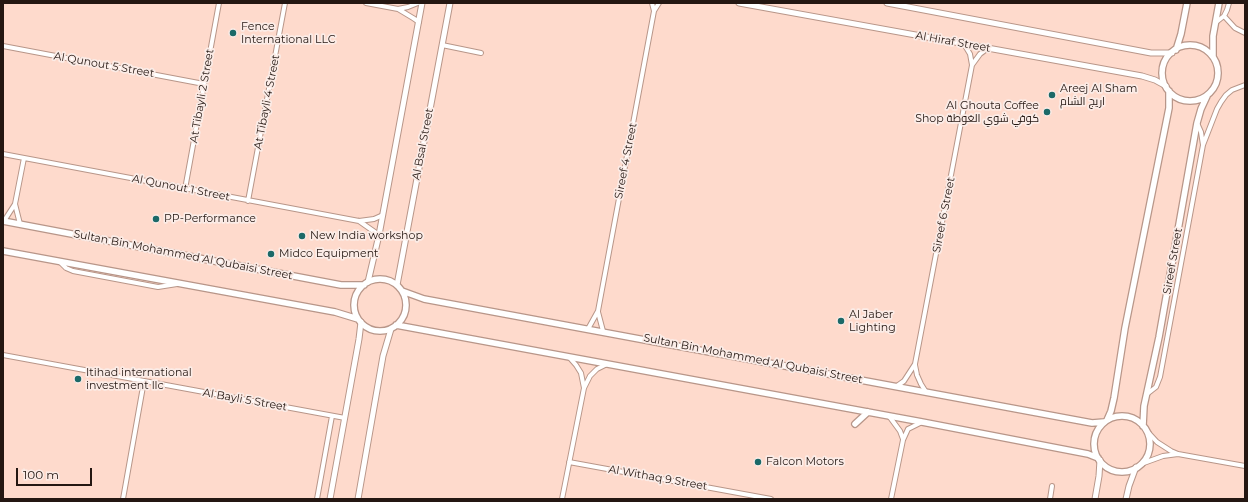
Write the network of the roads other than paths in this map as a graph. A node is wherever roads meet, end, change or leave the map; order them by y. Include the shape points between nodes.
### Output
1 (219, 3) edge
2 (285, 3) edge
3 (366, 3) edge
4 (418, 3) edge
5 (422, 3) edge
6 (450, 3) edge
7 (652, 3) edge
8 (659, 3) edge
9 (739, 3) edge
10 (887, 3) edge
11 (1187, 3) edge
12 (1219, 3) edge
13 (1229, 3) edge
14 (398, 9) junction
15 (654, 11) junction
16 (1224, 16) junction
17 (419, 22) junction
18 (1215, 23) junction
19 (1245, 33) edge
20 (964, 44) junction
21 (442, 45) junction
22 (3, 46) edge
23 (988, 48) junction
24 (1174, 51) junction
25 (481, 53) dead end
26 (1213, 57) junction
27 (972, 65) junction
28 (204, 84) junction
29 (1245, 85) edge
30 (1167, 89) junction
31 (1207, 96) junction
32 (1197, 122) junction
33 (1203, 145) junction
34 (3, 154) edge
35 (24, 158) junction
36 (185, 189) junction
37 (248, 201) junction
38 (15, 204) junction
39 (383, 214) junction
40 (4, 221) edge
41 (359, 221) junction
42 (20, 224) junction
43 (379, 235) junction
44 (3, 251) edge
45 (366, 284) junction
46 (397, 285) junction
47 (402, 291) junction
48 (598, 311) junction
49 (360, 321) junction
50 (393, 327) junction
51 (588, 329) junction
52 (603, 332) junction
53 (3, 355) edge
54 (568, 356) junction
55 (608, 364) junction
56 (915, 364) junction
57 (144, 381) junction
58 (897, 386) junction
59 (584, 388) junction
60 (926, 392) junction
61 (1147, 394) junction
62 (868, 412) junction
63 (332, 416) junction
64 (889, 416) junction
65 (345, 418) junction
66 (1106, 421) junction
67 (922, 422) junction
68 (855, 424) dead end
69 (1144, 428) junction
70 (903, 440) junction
71 (1178, 454) junction
72 (1099, 459) junction
73 (569, 462) junction
74 (1138, 466) junction
75 (1245, 466) edge
76 (1052, 486) dead end
77 (1127, 498) edge
78 (123, 499) edge
79 (317, 499) edge
80 (330, 499) edge
81 (358, 499) edge
82 (562, 499) edge
83 (771, 499) edge
84 (891, 499) edge
85 (1050, 499) edge
86 (1095, 499) edge

1 - 28 street, At Tibayli 2 Street
2 - 37 street, At Tibayli 4 Street
3 - 14 street
4 - 14 street
5 - 17 street
6 - 21 street, Al Bsal Street
7 - 15 street, Sireef 4 Street
8 - 15 street, Sireef 4 Street
9 - 20 street, Al Hiraf Street
10 - 24 street via 1151,52
11 - 24 main road via 1181,34
12 - 18 main road
13 - 16 street
14 - 17 street
15 - 48 street, Sireef 4 Street
16 - 18 street
16 - 19 street via 1235,28
17 - 39 street
18 - 26 main road
20 - 23 street, Al Hiraf Street
20 - 27 street via 970,54
21 - 25 street
21 - 46 street, Al Bsal Street
22 - 28 street, Al Qunout 5 Street
23 - 27 street
23 - 30 street, Al Hiraf Street via 1142,76 1155,80
24 - 26 main road via 1183,46 1200,47
24 - 30 main road via 1163,68
26 - 31 main road via 1218,74 1212,91
27 - 56 street, Sireef 6 Street
28 - 36 street, At Tibayli 2 Street
29 - 33 street via 1232,90 1221,102
30 - 31 main road via 1183,100 1198,100
30 - 66 main road via 1169,108 1125,328 1114,398
31 - 32 main road, Sireef Street
32 - 33 street
32 - 61 main road, Sireef Street
33 - 61 street via 1160,377 1156,387
34 - 35 street, Al Qunout 1 Street
35 - 36 street, Al Qunout 1 Street
35 - 38 street
36 - 37 street, Al Qunout 1 Street
37 - 41 street, Al Qunout 1 Street
38 - 40 street
38 - 42 street
39 - 41 street, Al Qunout 1 Street via 374,219
39 - 43 street
40 - 42 main road, Sultan Bin Mohammed Al Qubaisi Street
41 - 43 street, Al Qunout 1 Street
42 - 45 main road, Sultan Bin Mohammed Al Qubaisi Street via 340,285
43 - 45 street
44 - 49 main road via 335,312
45 - 46 main road via 382,279
45 - 49 main road via 354,302 354,309
46 - 47 main road
47 - 50 main road via 406,300 406,310
47 - 51 main road, Sultan Bin Mohammed Al Qubaisi Street via 424,299
48 - 51 street, Sireef 4 Street
48 - 52 street, Sireef 4 Street
49 - 50 main road via 376,331
49 - 65 street
50 - 54 main road
50 - 81 street via 383,356
51 - 52 main road, Sultan Bin Mohammed Al Qubaisi Street
52 - 58 main road, Sultan Bin Mohammed Al Qubaisi Street
53 - 57 street, Al Bayli 5 Street
54 - 55 main road
54 - 59 street via 581,373
55 - 59 street via 590,376
55 - 62 main road
56 - 58 street, Sireef 6 Street via 904,381
56 - 60 street, Sireef 6 Street via 917,375
57 - 63 street, Al Bayli 5 Street
57 - 78 street
58 - 60 main road, Sultan Bin Mohammed Al Qubaisi Street
59 - 73 street
60 - 66 main road, Sultan Bin Mohammed Al Qubaisi Street via 1092,423
61 - 69 main road, Sireef Street
62 - 64 main road
62 - 68 main road
63 - 65 street, Al Bayli 5 Street
63 - 79 street
64 - 67 main road
64 - 70 street
65 - 80 street
66 - 69 main road via 1126,416 1139,422
66 - 72 main road via 1095,435 1095,450
67 - 70 street via 908,429
67 - 72 main road via 1088,454
69 - 71 street via 1157,442
69 - 74 main road via 1148,436 1148,451
70 - 84 street
71 - 74 street via 1163,456
71 - 75 street
72 - 74 main road via 1104,465 1116,471 1130,470
72 - 86 street via 1100,476
73 - 82 street
73 - 83 street, Al Withaq 9 Street
74 - 77 street
76 - 85 street

